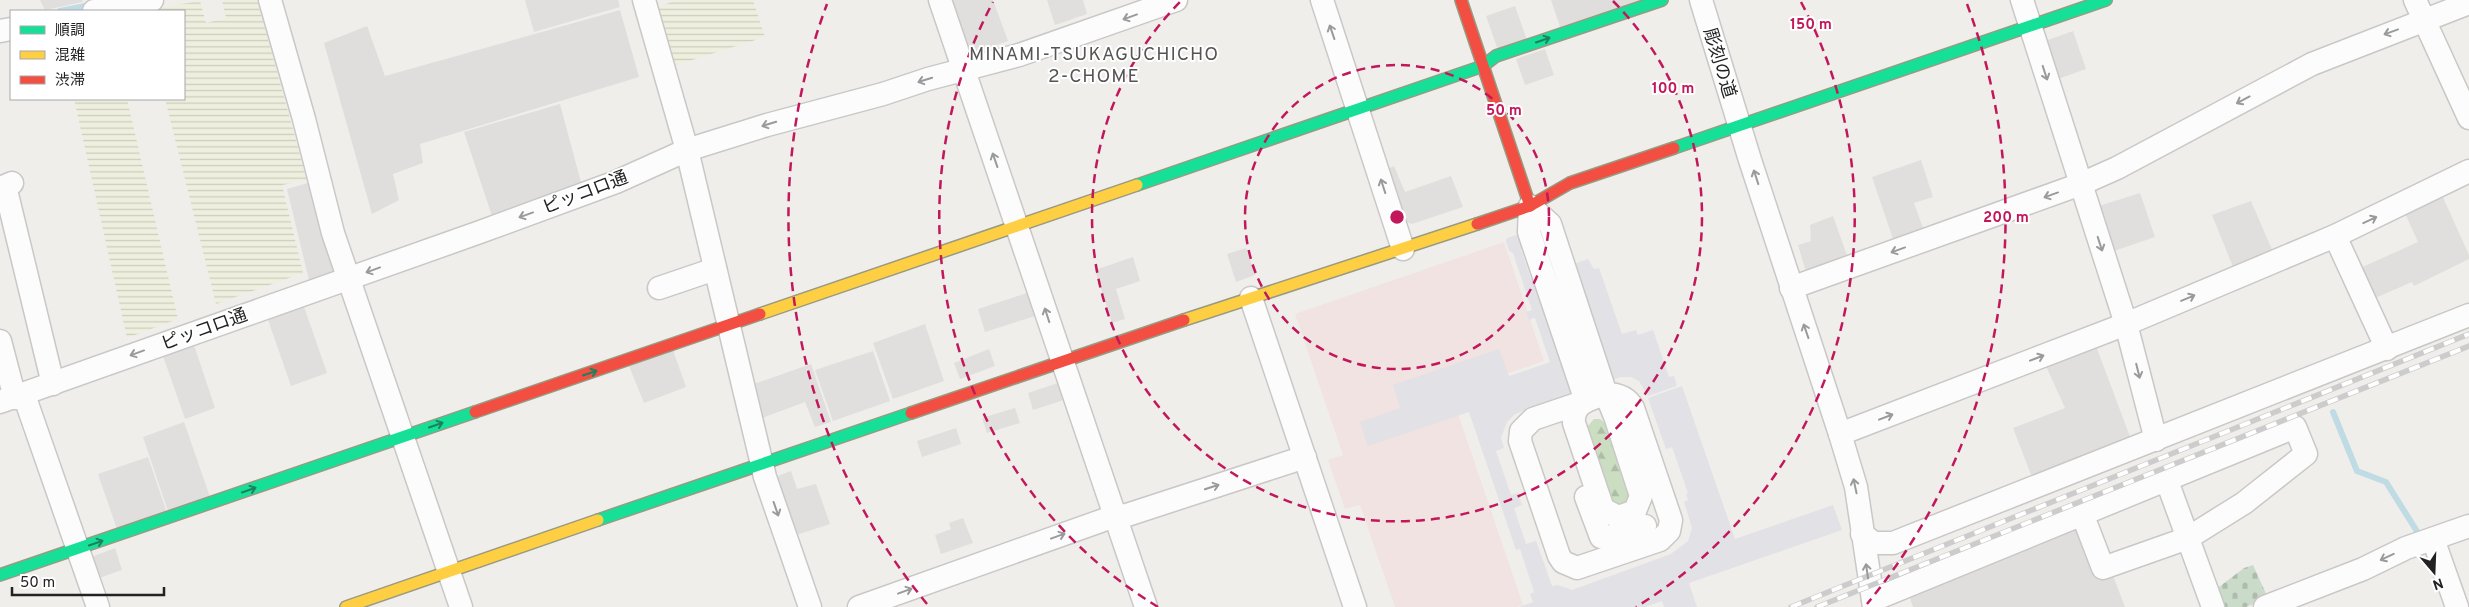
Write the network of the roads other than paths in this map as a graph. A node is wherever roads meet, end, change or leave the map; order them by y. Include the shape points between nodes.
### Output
1 (152, 0) edge
2 (270, 0) edge
3 (940, 0) edge
4 (1176, 0) edge
5 (1322, 0) edge
6 (1461, 0) edge
7 (1662, 0) edge
8 (1701, 0) edge
9 (2022, 0) edge
10 (2106, 0) edge
11 (648, 1) edge
12 (2469, 3) edge
13 (99, 10) edge
14 (2419, 10) edge
15 (2030, 26) junction
16 (1483, 66) junction
17 (964, 70) junction
18 (1358, 109) junction
19 (2469, 118) edge
20 (1740, 126) junction
21 (677, 155) junction
22 (2469, 171) edge
23 (12, 183) dead end
24 (2081, 184) junction
25 (1530, 206) junction
26 (1018, 226) junction
27 (2335, 236) junction
28 (1403, 249) junction
29 (709, 271) junction
30 (348, 278) junction
31 (659, 288) dead end
32 (1792, 288) junction
33 (1251, 298) junction
34 (2469, 315) edge
35 (2126, 324) junction
36 (730, 325) junction
37 (0, 340) edge
38 (2387, 349) junction
39 (1062, 361) junction
40 (53, 384) junction
41 (1596, 397) junction
42 (13, 398) edge
43 (1840, 434) junction
44 (403, 437) junction
45 (1565, 437) dead end
46 (2156, 440) junction
47 (1305, 456) junction
48 (761, 463) junction
49 (2167, 481) junction
50 (1115, 516) junction
51 (2083, 516) junction
52 (1645, 526) dead end
53 (2469, 526) edge
54 (1862, 534) junction
55 (2188, 538) junction
56 (2433, 539) junction
57 (78, 549) junction
58 (448, 571) junction
59 (0, 576) edge
60 (1873, 604) edge
61 (1353, 606) edge
62 (98, 607) edge
63 (346, 607) edge
64 (461, 607) edge
65 (810, 607) edge
66 (859, 607) edge
67 (1146, 607) edge
68 (2213, 607) edge
69 (2264, 607) edge
70 (2457, 607) edge

1 - 13 street
2 - 30 street
3 - 17 street
4 -> 17 street, ピッコロ通 via 1019,56
18 -> 5 street
6 - 16 street
16 -> 7 street via 1496,56
8 - 20 street, 彫刻の道
9 - 15 street
10 - 15 street
11 - 21 street
12 - 14 street
14 - 19 street
14 -> 24 street
15 - 20 street
15 -> 24 street
16 - 18 street
16 - 25 street
17 -> 21 street, ピッコロ通 via 767,125
26 -> 17 street
18 - 26 street
28 -> 18 street
20 - 25 street via 1570,182
32 -> 20 street, 彫刻の道
21 - 29 street
21 -> 30 street, ピッコロ通 via 607,185
27 -> 22 street
23 - 40 street via 5,186
24 -> 32 street
24 -> 35 street
25 - 28 street
25 - 41 street via 1550,224
26 - 36 street
39 -> 26 street
35 -> 27 street
27 - 38 street
28 - 33 street
29 - 31 street
29 - 36 street
30 -> 40 street, ピッコロ通
30 - 44 street
43 -> 32 street, 彫刻の道
33 - 39 street
33 - 47 street
34 - 38 street
43 -> 35 street
35 -> 46 street
44 -> 36 street
36 - 48 street
37 - 42 street
38 - 46 street
39 - 48 street
39 - 50 street
40 - 42 street, ピッコロ通
41 - 41 street via 1620,396 1631,403 1672,520 1660,540 1577,568 1563,562 1559,556 1519,435 1533,420
42 - 57 street
54 -> 43 street, 彫刻の道 via 1856,487
57 -> 44 street
44 - 58 street
45 - 52 street via 1601,537
46 - 54 street via 1893,543 1874,542
50 -> 47 street via 1127,515
47 - 61 street
48 - 58 street
48 -> 65 street
49 - 51 street
49 - 55 street
49 - 55 street via 2295,427 2306,454 2244,503
66 -> 50 street
50 - 67 street
51 - 55 street via 2103,568
51 - 60 street
53 - 56 street
60 -> 54 street, 彫刻の道
55 - 68 street
56 -> 69 street
56 - 70 street
57 - 59 street
57 - 62 street
58 - 63 street
58 - 64 street

